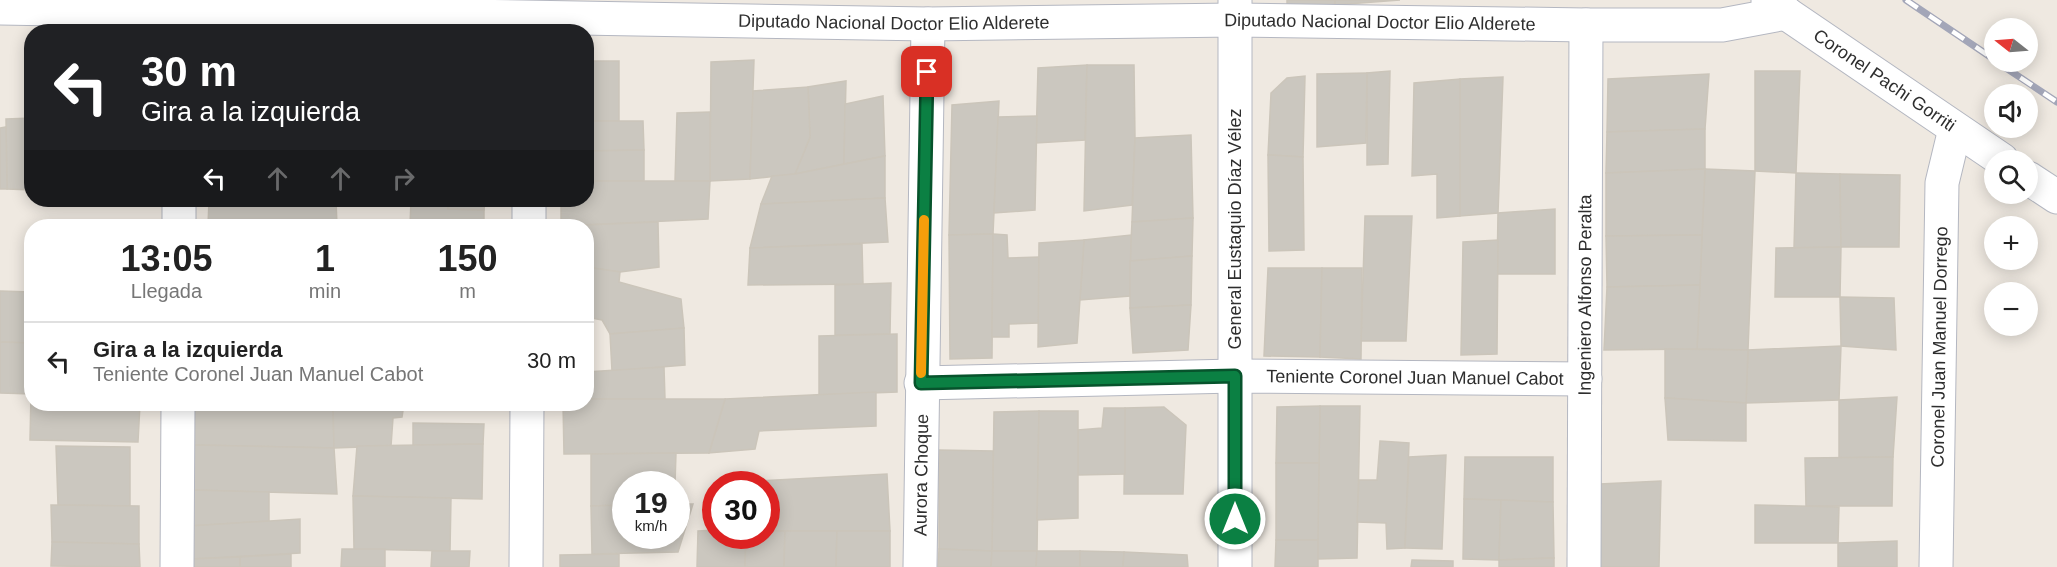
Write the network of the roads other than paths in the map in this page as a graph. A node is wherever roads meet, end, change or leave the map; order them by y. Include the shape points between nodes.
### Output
1 (1777, 6) edge
2 (0, 8) edge
3 (1235, 10) edge
4 (180, 14) edge
5 (530, 16) edge
6 (928, 24) junction
7 (1586, 25) junction
8 (1955, 129) junction
9 (1987, 150) edge
10 (2038, 185) edge
11 (2057, 197) edge
12 (1235, 376) junction
13 (1585, 379) junction
14 (921, 383) junction
15 (178, 411) edge
16 (527, 411) edge
17 (177, 567) edge
18 (526, 567) edge
19 (920, 567) edge
20 (1235, 567) edge
21 (1584, 567) edge
22 (1936, 567) edge

1 - 7 street, Diputado Nacional Doctor Elio Alderete via 1722,25
1 - 8 street, Coronel Pachi Gorriti
2 - 4 street, Diputado Nacional Doctor Elio Alderete
3 - 6 street, Diputado Nacional Doctor Elio Alderete
3 - 7 street, Diputado Nacional Doctor Elio Alderete
3 - 12 street, General Eustaquio Díaz Vélez
4 - 5 street, Diputado Nacional Doctor Elio Alderete
5 - 6 street, Diputado Nacional Doctor Elio Alderete
6 - 14 street, Aurora Choque
7 - 13 street, Ingeniero Alfonso Peralta
8 - 9 street, Coronel Pachi Gorriti
8 - 22 street, Coronel Juan Manuel Dorrego via 1942,183
10 - 11 street
12 - 13 street, Teniente Coronel Juan Manuel Cabot
12 - 14 street, Teniente Coronel Juan Manuel Cabot
12 - 20 street, General Eustaquio Díaz Vélez
13 - 21 street, Ingeniero Alfonso Peralta
14 - 19 street, Aurora Choque
15 - 17 street
16 - 18 street

